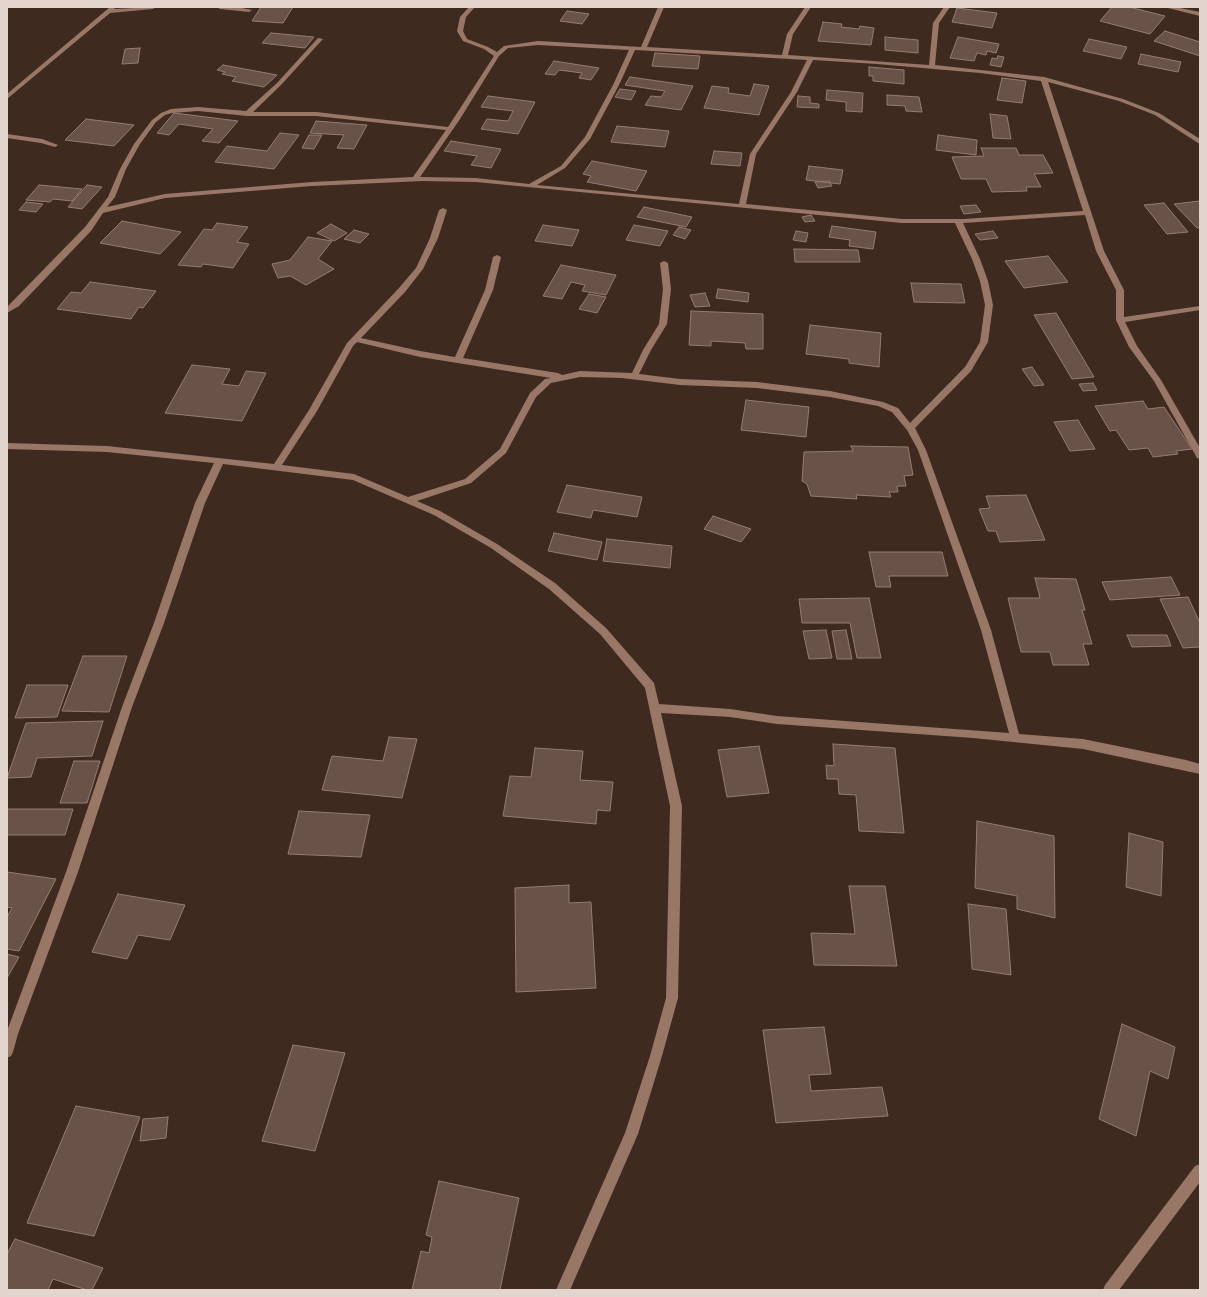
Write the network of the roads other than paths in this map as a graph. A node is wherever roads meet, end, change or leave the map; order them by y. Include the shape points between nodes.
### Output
1 (153, 7) edge
2 (220, 7) edge
3 (472, 7) edge
4 (661, 7) edge
5 (808, 7) edge
6 (947, 7) edge
7 (1167, 7) edge
8 (111, 9) edge
9 (249, 10) dead end
10 (1200, 14) edge
11 (320, 39) dead end
12 (633, 48) junction
13 (644, 48) junction
14 (497, 55) junction
15 (785, 56) junction
16 (811, 58) junction
17 (932, 67) junction
18 (1044, 79) junction
19 (7, 86) edge
20 (15, 91) junction
21 (7, 97) edge
22 (247, 114) junction
23 (450, 129) junction
24 (7, 136) edge
25 (1200, 142) edge
26 (56, 146) dead end
27 (415, 179) junction
28 (530, 186) junction
29 (742, 206) junction
30 (443, 210) dead end
31 (101, 211) junction
32 (1087, 213) junction
33 (958, 221) junction
34 (497, 257) dead end
35 (664, 263) dead end
36 (1200, 308) edge
37 (7, 311) edge
38 (1120, 320) junction
39 (356, 339) junction
40 (458, 360) junction
41 (564, 377) junction
42 (634, 377) junction
43 (910, 428) junction
44 (7, 446) edge
45 (1200, 456) edge
46 (220, 460) junction
47 (276, 467) junction
48 (408, 500) junction
49 (655, 708) junction
50 (1015, 738) junction
51 (1200, 769) edge
52 (9, 1033) edge
53 (7, 1052) edge
54 (1200, 1171) edge
55 (563, 1290) edge
56 (1110, 1290) edge

1 - 8 street
2 - 9 street
3 - 14 street via 463,17 460,31 465,40
4 - 13 street
5 - 15 street via 790,34
6 - 17 street via 936,23
7 - 10 street
8 - 20 street
11 - 22 street via 279,84
12 - 13 street
12 - 14 street via 538,43 514,45
12 - 28 street via 588,138 564,167
13 - 15 street
14 - 23 street
15 - 16 street
16 - 17 street
16 - 29 street via 794,92 753,154
17 - 18 street
18 - 25 street via 1121,100 1157,114
18 - 32 street
19 - 20 street
20 - 21 street
22 - 23 street via 316,114
22 - 31 street via 198,109 163,114 154,121 138,144
23 - 27 street
24 - 26 street via 42,141
27 - 28 street via 476,180
27 - 31 street via 290,185 165,196
28 - 29 street
29 - 33 street via 902,221
30 - 39 street via 434,238 419,269
31 - 37 street via 88,229
32 - 33 street
32 - 38 street via 1100,251 1120,290
33 - 43 street via 984,281 989,305 984,342 968,369
34 - 40 street via 489,290
35 - 42 street via 667,289 663,324
36 - 38 street
38 - 45 street via 1133,347 1156,380
39 - 40 street
39 - 47 street
40 - 41 street
41 - 42 street via 580,374
41 - 48 street via 548,381 533,395 503,451 468,481
42 - 43 street via 680,382 757,385 830,394 880,404 895,410
43 - 50 street via 922,450 986,630
44 - 46 street via 107,449
46 - 47 street
46 - 52 street via 200,503 127,707 72,872
47 - 48 street via 354,477
48 - 49 street via 437,513 494,546 552,586 603,631 650,686
49 - 50 street
49 - 55 street via 676,806 672,998 631,1134
50 - 51 street via 1083,744
52 - 53 street
54 - 56 street

